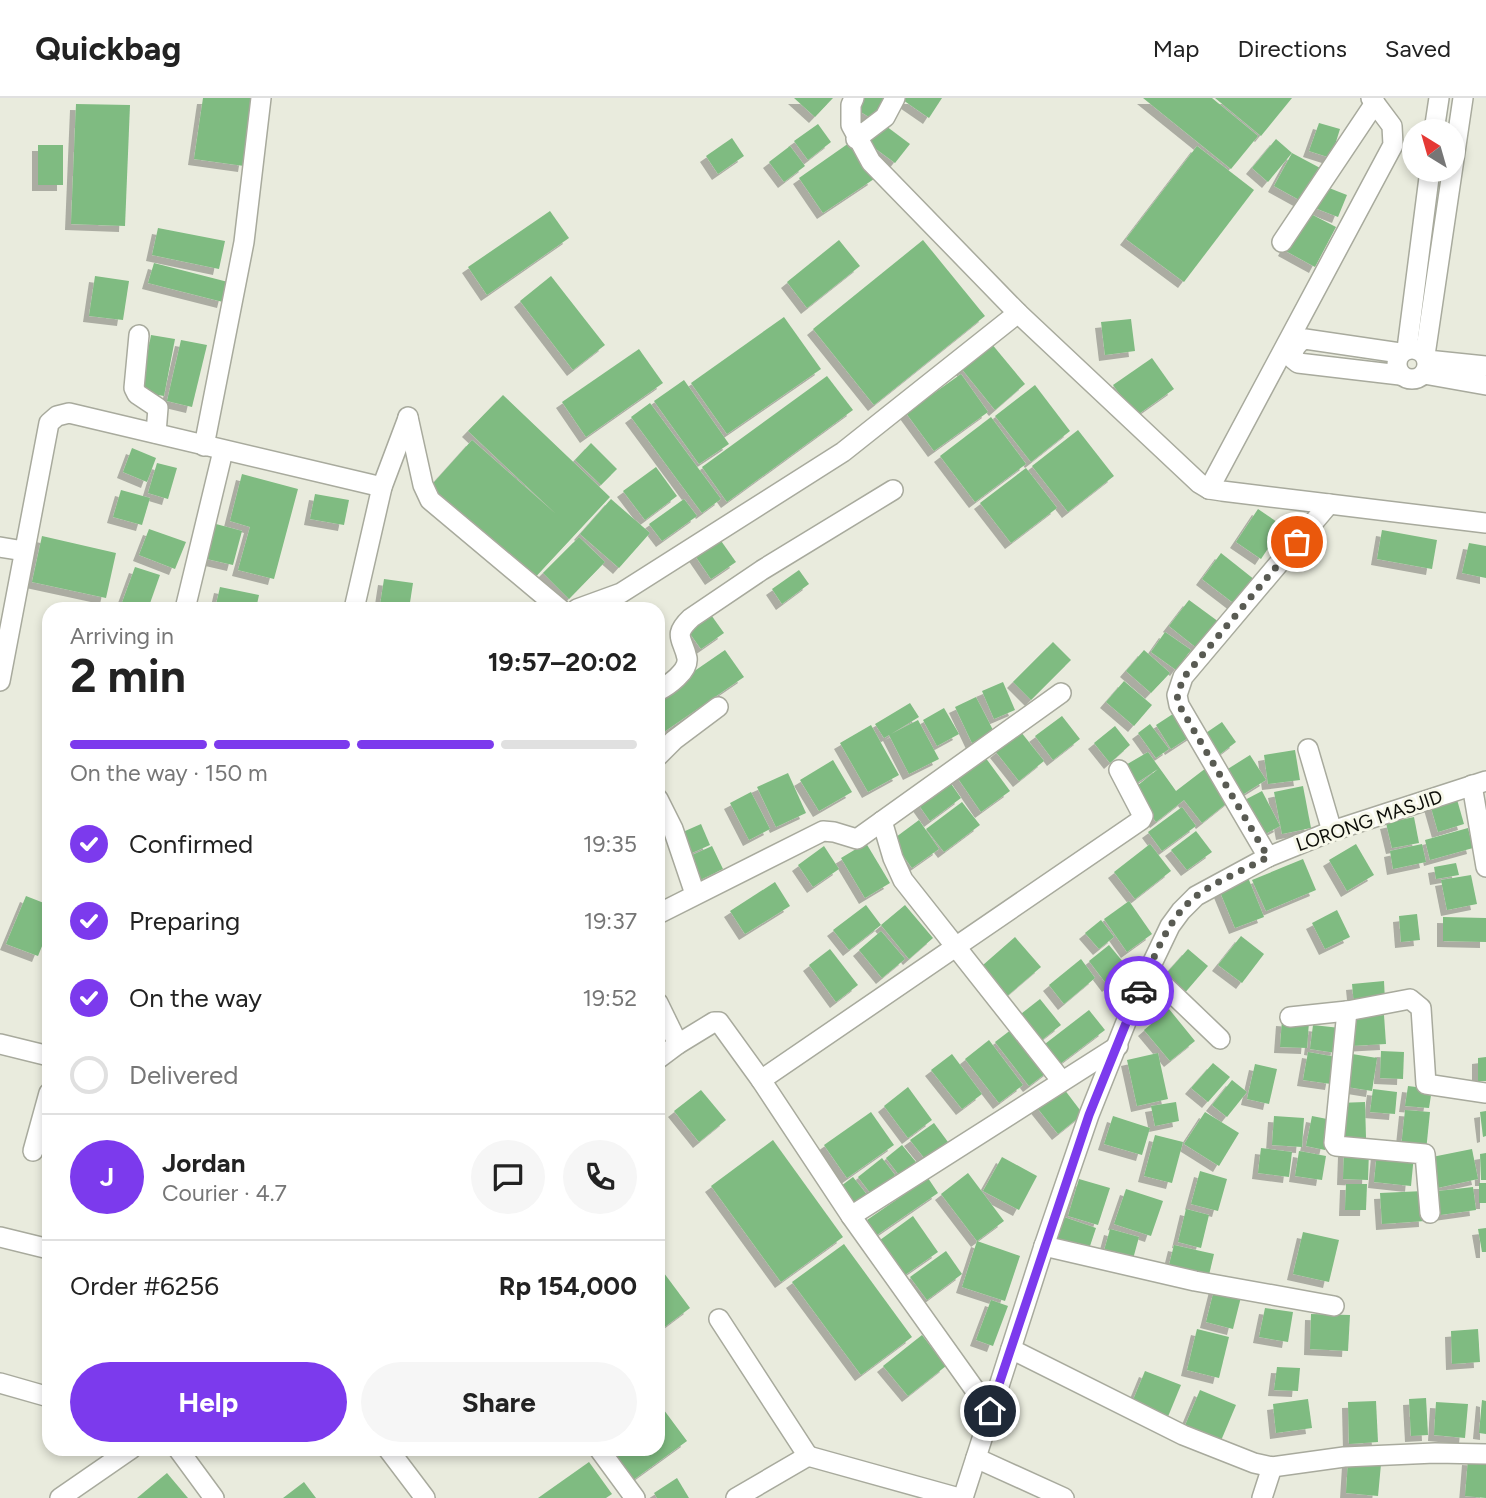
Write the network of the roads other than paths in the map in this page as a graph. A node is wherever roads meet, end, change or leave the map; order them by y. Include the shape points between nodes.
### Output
1 (261, 98) edge
2 (854, 98) edge
3 (895, 98) edge
4 (1438, 98) edge
5 (1463, 98) edge
6 (1373, 101) edge
7 (1435, 119) edge
8 (856, 139) junction
9 (1429, 182) edge
10 (1282, 242) dead end
11 (1018, 313) junction
12 (139, 335) dead end
13 (1417, 358) junction
14 (1486, 366) edge
15 (1486, 385) edge
16 (156, 433) junction
17 (214, 449) junction
18 (382, 487) junction
19 (1209, 489) junction
20 (892, 490) dead end
21 (1329, 504) junction
22 (1486, 523) edge
23 (0, 547) edge
24 (24, 551) junction
25 (186, 602) edge
26 (356, 602) edge
27 (552, 602) edge
28 (597, 602) edge
29 (0, 681) edge
30 (665, 687) edge
31 (1061, 692) dead end
32 (718, 707) dead end
33 (665, 749) edge
34 (1308, 749) dead end
35 (1119, 770) dead end
36 (1479, 783) edge
37 (665, 813) edge
38 (882, 821) junction
39 (1332, 831) junction
40 (1268, 857) junction
41 (1486, 867) edge
42 (695, 894) junction
43 (665, 910) edge
44 (955, 948) junction
45 (1148, 971) junction
46 (1347, 1011) junction
47 (665, 1017) edge
48 (1290, 1017) dead end
49 (1220, 1039) dead end
50 (0, 1044) edge
51 (678, 1044) junction
52 (1118, 1046) junction
53 (42, 1054) edge
54 (665, 1054) edge
55 (761, 1080) junction
56 (1061, 1080) junction
57 (1486, 1093) edge
58 (42, 1118) edge
59 (33, 1151) dead end
60 (1430, 1213) dead end
61 (851, 1216) junction
62 (0, 1237) edge
63 (1044, 1246) junction
64 (42, 1247) edge
65 (1334, 1307) dead end
66 (719, 1319) dead end
67 (1011, 1349) junction
68 (0, 1383) edge
69 (42, 1395) edge
70 (990, 1411) junction
71 (1486, 1454) edge
72 (121, 1456) edge
73 (183, 1456) edge
74 (393, 1456) edge
75 (604, 1456) edge
76 (808, 1456) junction
77 (976, 1458) junction
78 (1272, 1467) junction
79 (60, 1498) edge
80 (214, 1498) edge
81 (425, 1498) edge
82 (635, 1498) edge
83 (736, 1498) edge
84 (961, 1498) edge
85 (1064, 1498) edge
86 (1262, 1498) edge

1 - 17 street
2 - 8 street via 850,125
3 - 8 street via 885,117
4 - 7 street
5 - 13 street
6 - 10 street
6 - 19 street via 1392,126 1393,145
8 - 11 street via 871,162
9 - 13 street
11 - 19 street
11 - 28 street via 844,452 621,593
12 - 16 street via 134,388 158,408
13 - 13 street via 1305,339 1293,354 1298,363 1400,375 1408,380 1417,379
13 - 14 street
13 - 15 street
16 - 17 street
16 - 24 street via 69,412 57,415 49,423
17 - 18 street
17 - 25 street
18 - 26 street
18 - 27 street via 408,417 430,500
19 - 21 street
20 - 30 street via 691,618 680,628 685,667
21 - 22 street
21 - 40 street via 1184,677 1177,695 1194,734
23 - 24 street
24 - 29 street
31 - 38 street
32 - 33 street
34 - 39 street
35 - 44 street via 1141,820
36 - 39 street, LORONG MASJID
36 - 41 street
37 - 42 street
38 - 42 street via 857,839 823,831
38 - 44 street via 904,880
39 - 40 street, LORONG MASJID
40 - 45 street, LORONG MASJID via 1196,896 1170,926
42 - 43 street
44 - 55 street
44 - 56 street
45 - 49 street
45 - 52 street, LORONG MASJID
46 - 48 street
46 - 57 street via 1410,999 1421,1008 1424,1083
46 - 60 street via 1334,1143 1425,1154
47 - 51 street
50 - 53 street
51 - 54 street
51 - 55 street via 719,1022
52 - 56 street
52 - 63 street, LORONG MASJID
55 - 61 street
56 - 61 street
58 - 59 street
61 - 70 street
62 - 64 street
63 - 65 street
63 - 67 street, LORONG MASJID
66 - 76 street
67 - 70 street, LORONG MASJID
67 - 78 street via 1183,1435
68 - 69 street
70 - 77 street, LORONG MASJID
71 - 78 street via 1343,1457
72 - 79 street
73 - 80 street
74 - 81 street
75 - 82 street
76 - 83 street
76 - 84 street
77 - 84 street, LORONG MASJID
77 - 85 street
78 - 86 street

